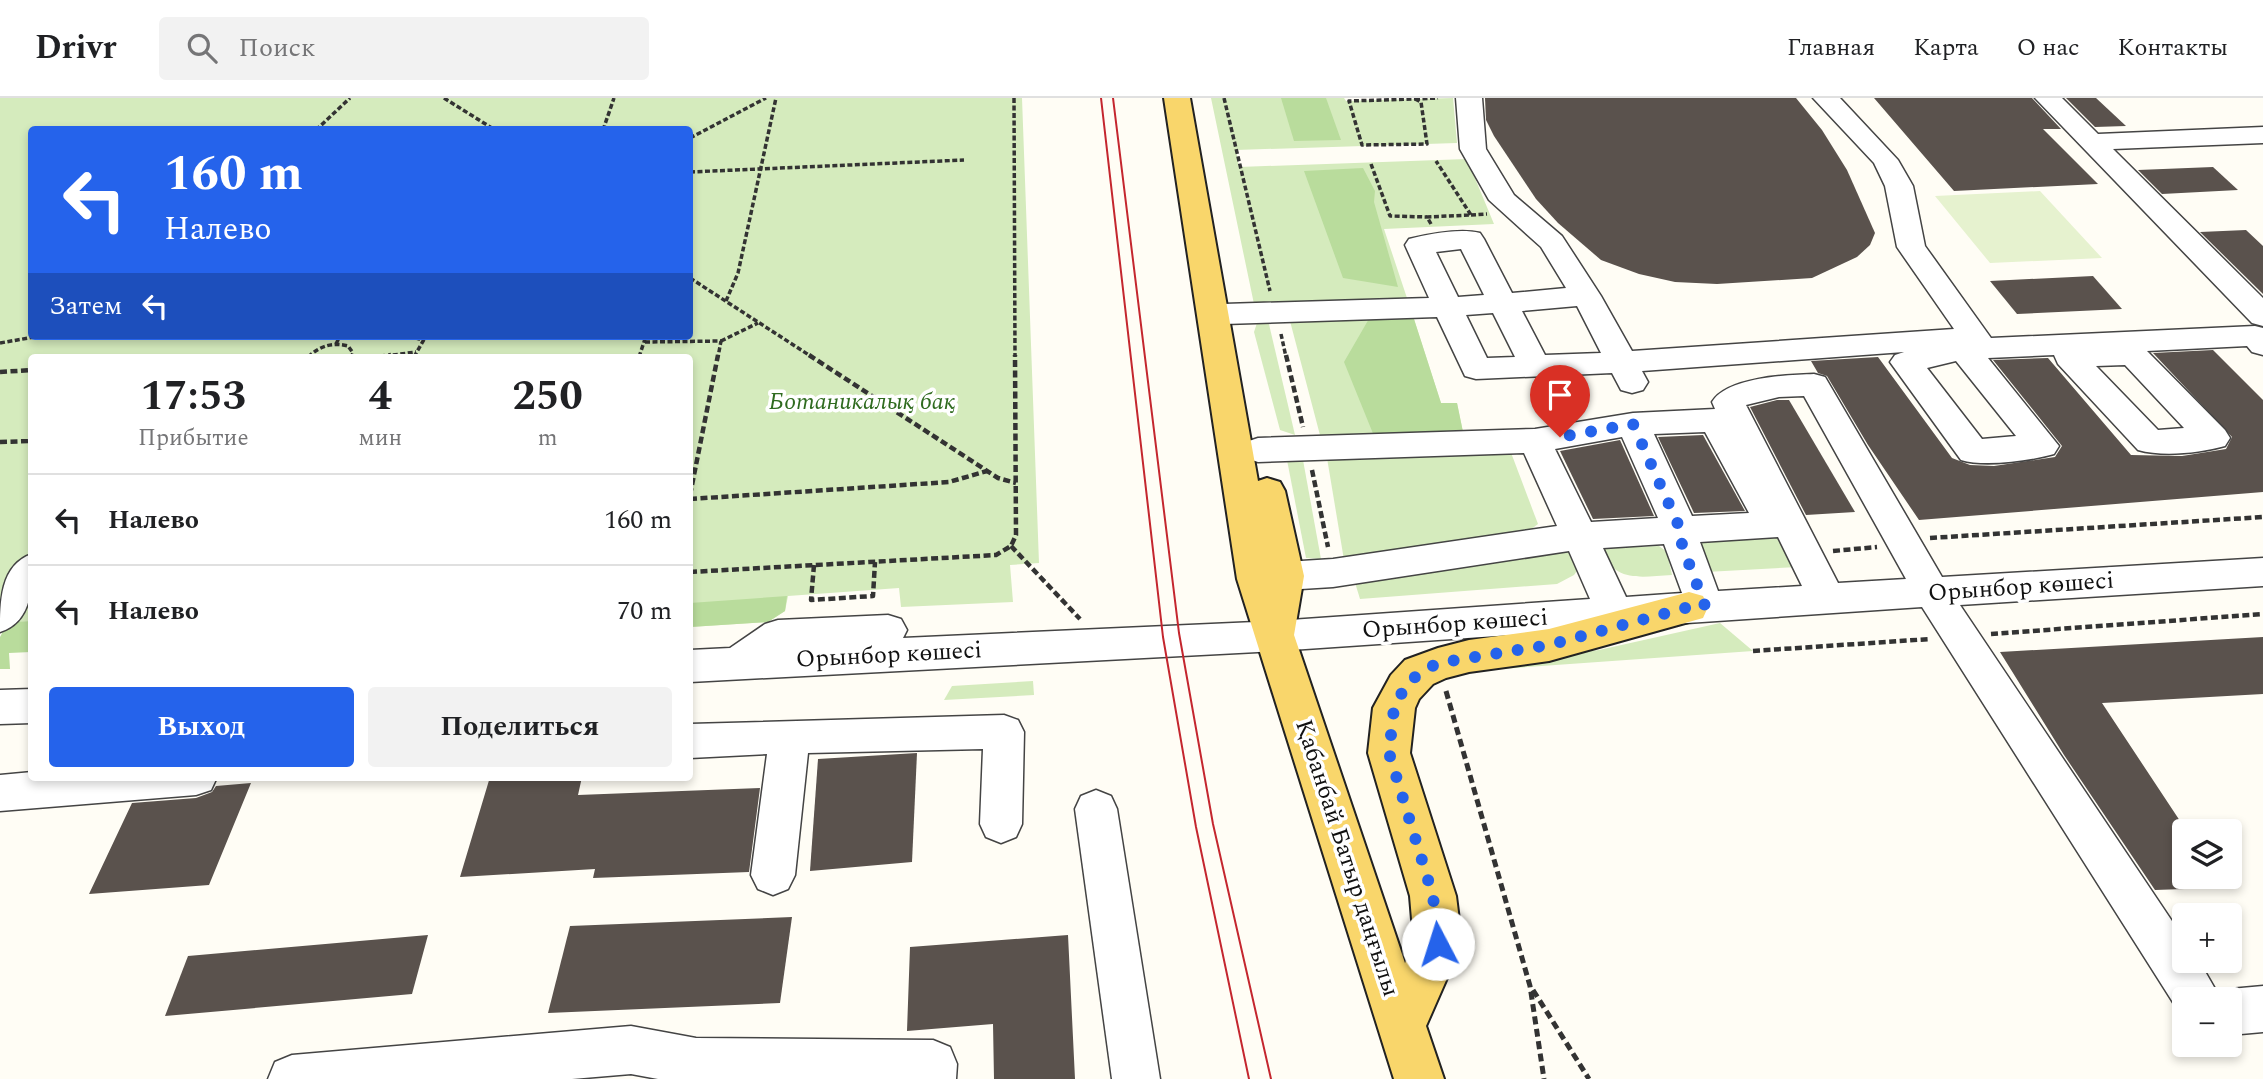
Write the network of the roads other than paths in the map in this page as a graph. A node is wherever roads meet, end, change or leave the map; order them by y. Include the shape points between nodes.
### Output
1 (1177, 98) edge
2 (1469, 98) edge
3 (1826, 98) edge
4 (2048, 98) edge
5 (2263, 135) edge
6 (2091, 142) junction
7 (1204, 248) junction
8 (1586, 296) junction
9 (1502, 300) junction
10 (1450, 307) junction
11 (1224, 314) junction
12 (2263, 316) edge
13 (2263, 345) edge
14 (1963, 349) dead end
15 (1535, 366) junction
16 (1629, 374) junction
17 (1633, 424) junction
18 (1535, 442) junction
19 (1258, 450) junction
20 (1681, 531) junction
21 (1578, 536) junction
22 (2263, 572) edge
23 (28, 574) edge
24 (1285, 576) junction
25 (1932, 592) junction
26 (1827, 598) junction
27 (1697, 607) junction
28 (1614, 612) junction
29 (0, 617) edge
30 (1276, 636) junction
31 (693, 666) edge
32 (28, 706) edge
33 (0, 707) edge
34 (790, 736) junction
35 (693, 741) edge
36 (117, 781) edge
37 (0, 793) edge
38 (1096, 809) dead end
39 (1001, 824) dead end
40 (773, 875) dead end
41 (2189, 987) edge
42 (2263, 1009) edge
43 (2242, 1011) edge
44 (1401, 1026) junction
45 (292, 1079) edge
46 (932, 1079) edge
47 (1136, 1079) edge
48 (1419, 1079) edge

1 - 7 main road, Қабанбай Батыр даңғылы
2 - 8 street via 1473,149 1503,200 1552,242
3 - 16 street via 1885,160 1899,186 1911,247 1976,337
4 - 6 street
5 - 6 street
6 - 12 street
7 - 11 main road, Қабанбай Батыр даңғылы
7 - 30 main road, Қабанбай Батыр даңғылы via 1256,579
8 - 9 street
8 - 16 street
9 - 10 street
9 - 10 street via 1470,239 1435,230 1419,245
9 - 15 street
10 - 11 street
10 - 15 street via 1476,369
11 - 19 main road, Қабанбай Батыр даңғылы
13 - 14 street via 2255,337 2073,350
15 - 16 street
17 - 18 street
17 - 20 street
17 - 20 street via 1715,419 1773,525
18 - 19 street
18 - 21 street
19 - 24 main road, Қабанбай Батыр даңғылы
20 - 21 street
20 - 27 street
21 - 24 street via 1333,573
21 - 28 street
22 - 25 street, Орынбор көшесі
23 - 29 street
24 - 30 main road, Қабанбай Батыр даңғылы
25 - 26 street, Орынбор көшесі
25 - 26 street via 1814,384 1779,386 1732,398 1728,402
25 - 41 street
26 - 27 street, Орынбор көшесі
27 - 28 street, Орынбор көшесі
27 - 44 main road via 1549,645 1438,663 1405,687 1394,708 1389,753 1433,896 1438,944
28 - 30 street, Орынбор көшесі
30 - 31 street, Орынбор көшесі
30 - 44 main road, Қабанбай Батыр даңғылы
32 - 33 street
34 - 35 street
34 - 39 street via 1004,732
34 - 40 street
36 - 37 street
38 - 47 street
42 - 43 street
44 - 48 main road, Қабанбай Батыр даңғылы
45 - 46 street via 631,1050 696,1062 933,1064

